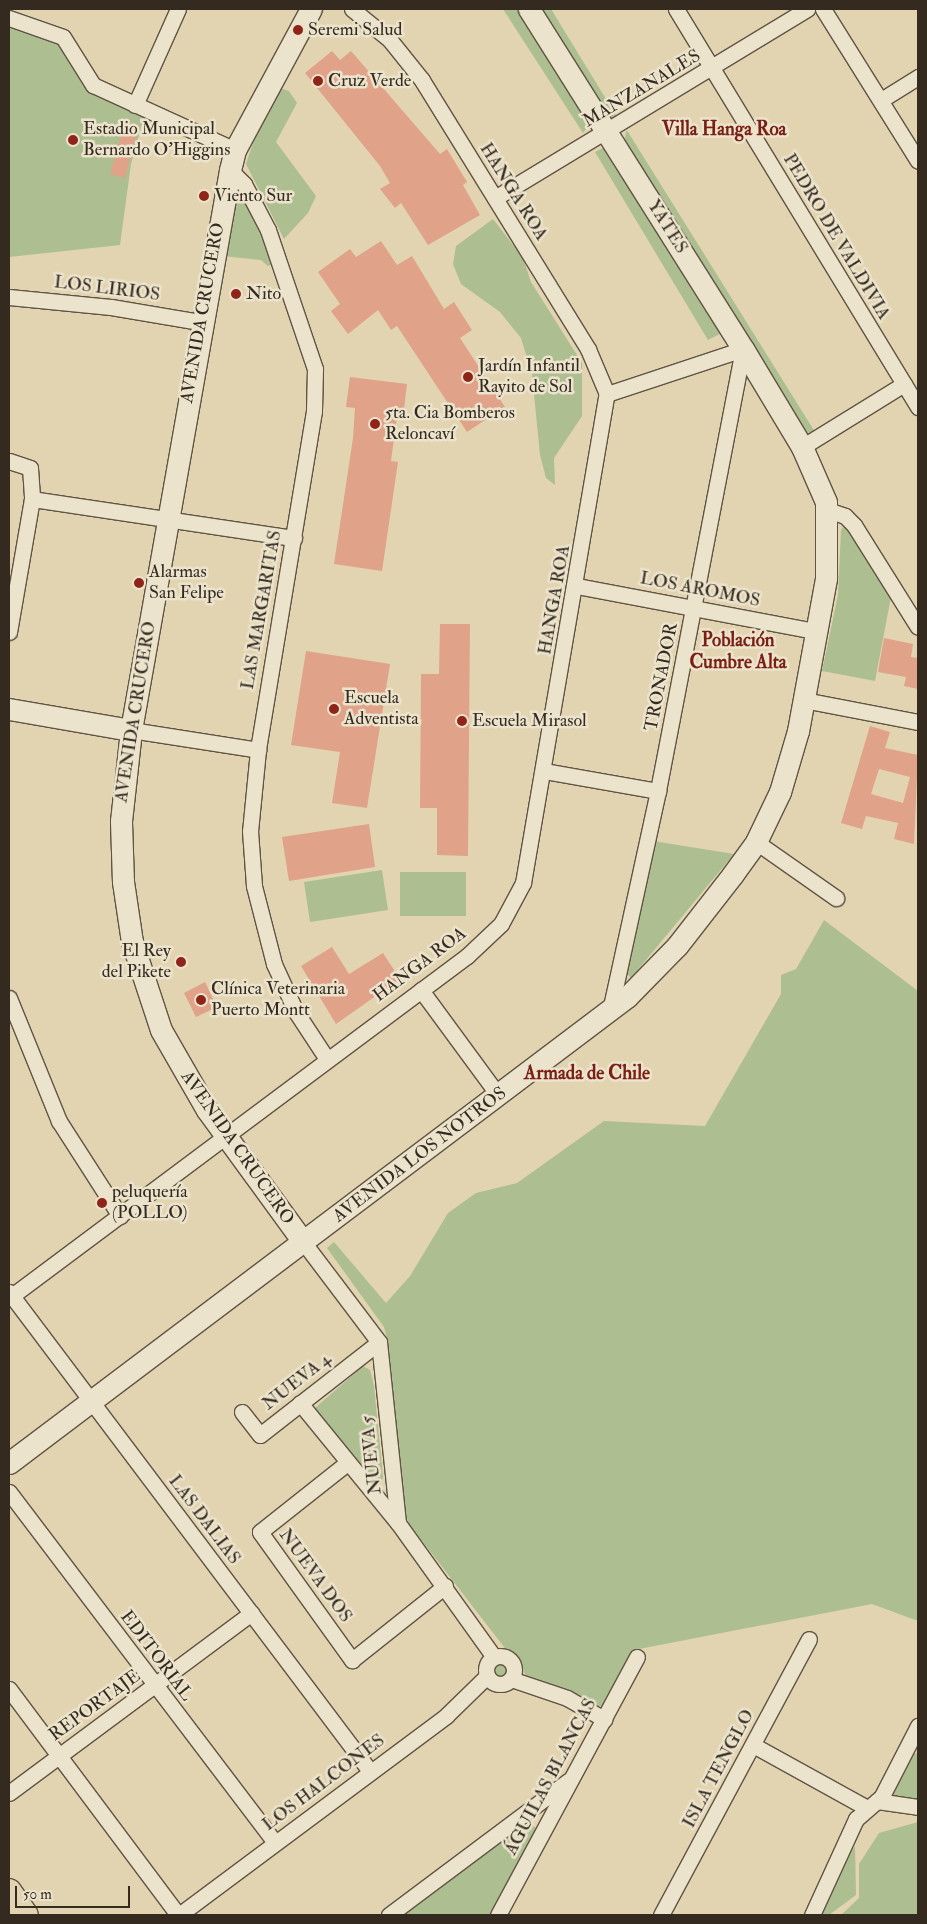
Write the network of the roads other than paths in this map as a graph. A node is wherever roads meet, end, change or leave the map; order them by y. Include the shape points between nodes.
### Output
1 (178, 9) edge
2 (312, 9) edge
3 (352, 9) edge
4 (529, 9) edge
5 (676, 9) edge
6 (807, 9) edge
7 (823, 9) edge
8 (9, 18) edge
9 (712, 68) junction
10 (918, 77) edge
11 (881, 100) junction
12 (135, 106) junction
13 (608, 132) junction
14 (235, 150) junction
15 (918, 162) edge
16 (230, 170) junction
17 (494, 198) junction
18 (9, 297) edge
19 (200, 322) junction
20 (743, 349) junction
21 (904, 384) junction
22 (607, 394) junction
23 (918, 408) edge
24 (802, 447) junction
25 (9, 461) edge
26 (32, 499) junction
27 (827, 510) junction
28 (168, 518) junction
29 (294, 538) junction
30 (577, 586) junction
31 (695, 608) junction
32 (918, 626) edge
33 (816, 631) junction
34 (9, 632) edge
35 (804, 700) junction
36 (9, 710) edge
37 (918, 722) edge
38 (131, 730) junction
39 (258, 750) junction
40 (544, 771) junction
41 (658, 791) junction
42 (756, 842) junction
43 (836, 898) dead end
44 (421, 990) junction
45 (9, 998) edge
46 (610, 1011) junction
47 (327, 1059) junction
48 (498, 1095) junction
49 (225, 1135) junction
50 (120, 1216) junction
51 (304, 1243) junction
52 (10, 1295) edge
53 (379, 1342) junction
54 (91, 1402) junction
55 (300, 1403) junction
56 (242, 1412) dead end
57 (9, 1463) edge
58 (347, 1463) junction
59 (9, 1492) edge
60 (398, 1522) junction
61 (445, 1586) junction
62 (251, 1613) junction
63 (809, 1639) dead end
64 (637, 1657) dead end
65 (494, 1658) junction
66 (487, 1676) junction
67 (511, 1679) junction
68 (154, 1685) junction
69 (9, 1690) edge
70 (604, 1718) junction
71 (918, 1726) edge
72 (914, 1742) edge
73 (754, 1745) junction
74 (59, 1756) junction
75 (370, 1771) junction
76 (571, 1779) junction
77 (9, 1792) edge
78 (872, 1804) junction
79 (918, 1807) edge
80 (275, 1842) junction
81 (9, 1891) edge
82 (26, 1915) edge
83 (178, 1915) edge
84 (389, 1915) edge
85 (498, 1915) edge
86 (661, 1915) edge
87 (812, 1915) edge

1 - 12 street
2 - 14 main road, AVENIDA CRUCERO
3 - 17 street, HANGA ROA via 404,55
4 - 13 main road, YATES
5 - 9 street, PEDRO DE VALDIVIA
6 - 9 street, MANZANALES
7 - 11 street
8 - 12 street via 63,37 86,79
9 - 13 street, MANZANALES
9 - 21 street, PEDRO DE VALDIVIA
10 - 11 street
11 - 15 street
12 - 14 street
13 - 17 street, MANZANALES
13 - 20 main road, YATES
14 - 16 main road, AVENIDA CRUCERO
16 - 19 main road, AVENIDA CRUCERO
16 - 29 street, LAS MARGARITAS via 240,178 268,230 315,369 314,411
17 - 22 street, HANGA ROA via 588,349
18 - 19 street, LOS LIRIOS via 111,306
19 - 28 main road, AVENIDA CRUCERO
20 - 22 street
20 - 24 main road, YATES
20 - 31 street, TRONADOR
21 - 23 street, PEDRO DE VALDIVIA
21 - 24 street
22 - 30 street, HANGA ROA
24 - 27 main road, AVENIDA LOS NOTROS
25 - 26 street via 25,463 30,468
26 - 28 street
26 - 34 street
27 - 32 street via 845,516 854,525
27 - 33 main road, AVENIDA LOS NOTROS via 826,578
28 - 29 street
28 - 38 main road, AVENIDA CRUCERO
29 - 39 street, LAS MARGARITAS
30 - 31 street, LOS AROMOS
30 - 40 street, HANGA ROA
31 - 33 street, LOS AROMOS
31 - 41 street, TRONADOR
33 - 35 main road, AVENIDA LOS NOTROS
35 - 37 street
35 - 42 main road, AVENIDA LOS NOTROS via 780,792
36 - 38 main road
38 - 39 street
38 - 49 main road, AVENIDA CRUCERO via 120,852 132,942 161,1030 190,1085
39 - 47 street, LAS MARGARITAS via 250,832 259,912 284,988
40 - 41 street
40 - 44 street, HANGA ROA via 522,882 513,906 467,956
41 - 46 street, TRONADOR
42 - 43 street
42 - 46 main road, AVENIDA LOS NOTROS via 677,946
44 - 47 street, HANGA ROA
44 - 48 street
45 - 50 street via 59,1121
46 - 48 main road, AVENIDA LOS NOTROS
47 - 49 street, HANGA ROA
48 - 51 main road, AVENIDA LOS NOTROS
49 - 50 street, HANGA ROA
49 - 51 main road, AVENIDA CRUCERO
50 - 52 street, HANGA ROA
51 - 53 street
51 - 54 main road, AVENIDA LOS NOTROS
52 - 54 street, LAS DALIAS
53 - 55 street, NUEVA 4
53 - 60 street, NUEVA 5
54 - 57 main road, AVENIDA LOS NOTROS
54 - 62 street, LAS DALIAS
55 - 56 street, NUEVA 4 via 260,1435
55 - 58 street
58 - 60 street
58 - 61 street, NUEVA DOS via 260,1532 352,1660
59 - 68 street, EDITORIAL
60 - 61 street
61 - 65 street
62 - 68 street, REPORTAJE
62 - 75 street, LAS DALIAS
63 - 73 street, ISLA TENGLO
64 - 70 street, ÁGUILAS BLANCAS
65 - 66 street via 486,1667
65 - 67 street via 511,1662
66 - 67 street via 498,1684
66 - 75 street, LOS HALCONES via 447,1716
67 - 70 street via 567,1698
68 - 74 street, REPORTAJE
68 - 80 street, EDITORIAL
69 - 74 street
70 - 76 street, ÁGUILAS BLANCAS
71 - 72 street
72 - 78 street
73 - 78 street
73 - 86 street, ISLA TENGLO
74 - 77 street, REPORTAJE
74 - 83 street
75 - 80 street, LOS HALCONES
76 - 84 street
76 - 85 street, ÁGUILAS BLANCAS
78 - 79 street
78 - 87 street via 846,1839
80 - 83 street, LOS HALCONES
81 - 82 main road

